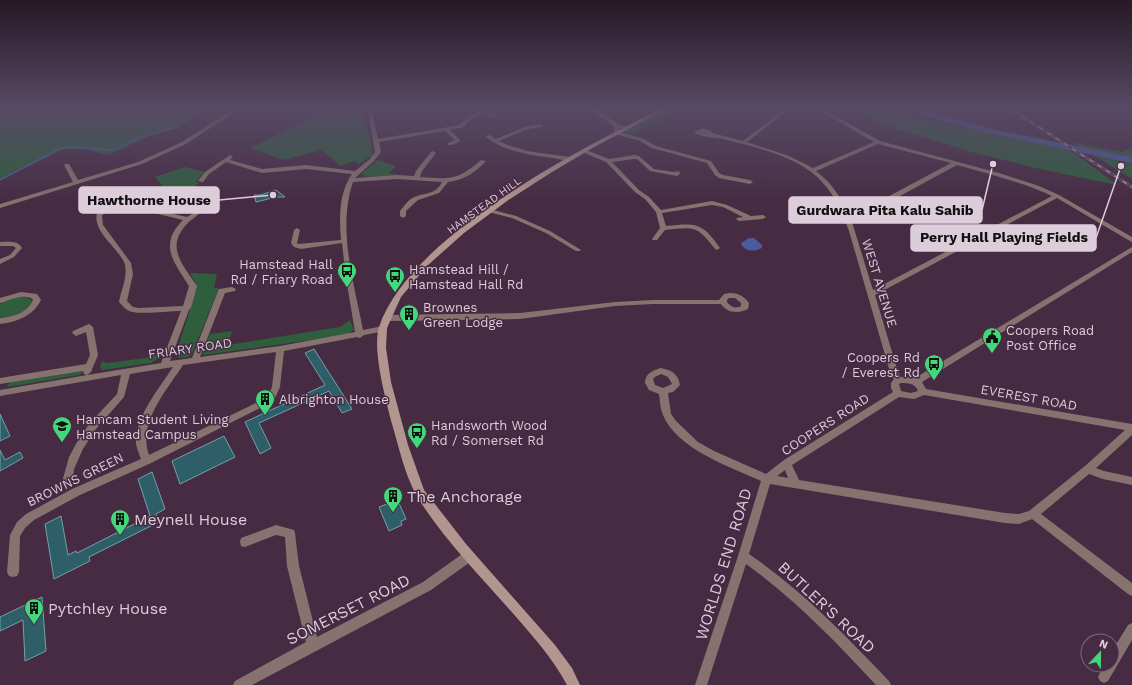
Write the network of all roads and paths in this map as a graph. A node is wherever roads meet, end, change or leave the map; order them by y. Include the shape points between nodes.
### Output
1 (189, 140) edge
2 (383, 140) edge
3 (457, 140) edge
4 (604, 140) edge
5 (642, 140) edge
6 (731, 140) edge
7 (746, 140) edge
8 (874, 140) edge
9 (376, 141) joint
10 (495, 141) edge
11 (878, 142) junction
12 (742, 143) junction
13 (450, 144) dead end
14 (584, 151) junction
15 (430, 155) dead end
16 (570, 159) junction
17 (608, 161) junction
18 (956, 163) junction
19 (67, 165) dead end
20 (488, 166) dead end
21 (813, 170) junction
22 (677, 172) dead end
23 (356, 173) junction
24 (416, 177) junction
25 (351, 180) junction
26 (446, 180) junction
27 (201, 181) dead end
28 (752, 182) dead end
29 (76, 183) junction
30 (1057, 196) junction
31 (148, 201) dead end
32 (0, 206) edge
33 (109, 211) dead end
34 (490, 211) junction
35 (659, 212) junction
36 (197, 213) dead end
37 (403, 216) dead end
38 (763, 217) dead end
39 (750, 218) junction
40 (187, 219) junction
41 (739, 219) dead end
42 (848, 221) junction
43 (663, 228) junction
44 (297, 230) dead end
45 (654, 239) dead end
46 (1132, 240) edge
47 (345, 241) junction
48 (0, 244) edge
49 (569, 245) junction
50 (717, 248) dead end
51 (1132, 249) edge
52 (562, 250) dead end
53 (578, 250) dead end
54 (0, 262) edge
55 (232, 290) dead end
56 (871, 294) junction
57 (0, 302) edge
58 (723, 302) dead end
59 (187, 308) junction
60 (386, 318) junction
61 (0, 321) edge
62 (383, 329) junction
63 (76, 333) dead end
64 (360, 334) junction
65 (280, 348) junction
66 (195, 360) junction
67 (180, 363) junction
68 (164, 365) junction
69 (89, 367) junction
70 (126, 372) junction
71 (83, 380) junction
72 (899, 380) junction
73 (0, 381) edge
74 (916, 382) junction
75 (663, 392) dead end
76 (923, 392) junction
77 (0, 393) edge
78 (898, 393) junction
79 (1132, 429) edge
80 (146, 461) junction
81 (786, 464) junction
82 (1088, 469) junction
83 (767, 479) junction
84 (1132, 481) edge
85 (67, 482) dead end
86 (795, 483) junction
87 (1033, 514) junction
88 (245, 542) dead end
89 (469, 556) junction
90 (743, 556) junction
91 (13, 572) dead end
92 (1132, 590) edge
93 (1132, 629) edge
94 (312, 645) junction
95 (1120, 649) edge
96 (1106, 673) edge
97 (1104, 677) dead end
98 (239, 685) edge
99 (574, 685) edge
100 (701, 685) edge
101 (885, 685) edge

1 - 29 street via 140,163
2 - 9 street
3 - 13 street
4 - 14 main road, HAMSTEAD HILL
5 - 28 street via 654,147 709,162 717,174 722,176
6 - 12 street, WEST AVENUE
7 - 12 street
8 - 11 street
9 - 23 street via 376,156
10 - 16 street via 531,153
11 - 18 street
11 - 21 street
12 - 21 street, WEST AVENUE via 774,152
14 - 16 main road, HAMSTEAD HILL
14 - 17 street
15 - 24 street
16 - 34 main road, HAMSTEAD HILL
17 - 22 street via 634,157 639,158 652,170
17 - 35 street
18 - 30 street via 1030,184
18 - 42 street
19 - 29 street
20 - 26 street via 482,163 464,176
21 - 42 street, WEST AVENUE via 825,180 837,196
23 - 25 street
23 - 27 street via 306,167 262,171 243,166 228,158 207,173
24 - 25 street
24 - 26 street
25 - 47 street via 343,204
26 - 37 street via 443,188 437,193 416,198 402,211
29 - 32 street
30 - 46 street
30 - 56 street
31 - 40 street via 152,211
33 - 59 street via 99,214 100,225 128,263 130,274 123,302 132,309 139,310
34 - 49 street via 519,219
34 - 60 main road, HAMSTEAD HILL via 427,262 406,285
35 - 39 street via 712,203 730,207
35 - 43 street
36 - 40 street
38 - 39 street
39 - 41 street
40 - 59 street via 175,236 173,250 192,286
42 - 56 street, WEST AVENUE
43 - 45 street
43 - 50 street via 700,227
44 - 47 street via 294,244 296,246
47 - 64 street
48 - 54 street via 14,244 19,248 12,256
49 - 52 street
49 - 53 street
51 - 74 street
55 - 66 street via 222,291
56 - 72 street, WEST AVENUE via 894,372
57 - 61 street via 15,295 26,294 34,296 37,300 26,313
58 - 60 street via 616,304 520,316
59 - 68 street
60 - 62 main road, HAMSTEAD HILL
62 - 64 street, FRIARY ROAD
62 - 89 main road, HAMSTEAD HILL via 382,350 402,445 422,496
63 - 69 street via 89,326 94,355
64 - 65 street, FRIARY ROAD
65 - 66 street, FRIARY ROAD
65 - 80 street, BROWNS GREEN via 276,387 272,396 259,405
66 - 67 street, FRIARY ROAD
67 - 68 street, FRIARY ROAD
67 - 80 street via 158,396 145,422 141,443
68 - 70 street, FRIARY ROAD
69 - 71 street
69 - 73 street
70 - 71 street, FRIARY ROAD
70 - 85 street via 121,395 81,442 69,465
71 - 77 street, FRIARY ROAD
72 - 74 street
72 - 78 street via 895,383
74 - 76 street via 922,387
75 - 83 street via 667,414 673,424 694,445
76 - 78 street via 912,396
76 - 79 street, EVEREST ROAD
78 - 81 street, COOPERS ROAD
79 - 82 street
80 - 91 street, BROWNS GREEN via 30,516 15,534
81 - 83 street, COOPERS ROAD
81 - 86 street
82 - 84 street
82 - 87 street
83 - 86 street, WORLDS END ROAD
83 - 90 street, WORLDS END ROAD
86 - 87 street, WORLDS END ROAD via 1005,518 1020,519
87 - 92 street
88 - 94 street via 276,530 290,533 293,566
89 - 94 street, SOMERSET ROAD via 428,586
89 - 99 main road, HAMSTEAD HILL via 524,616 566,668
90 - 100 street, WORLDS END ROAD
90 - 101 street, BUTLER'S ROAD via 770,573 842,639
93 - 95 street
94 - 98 street, SOMERSET ROAD
96 - 97 street

